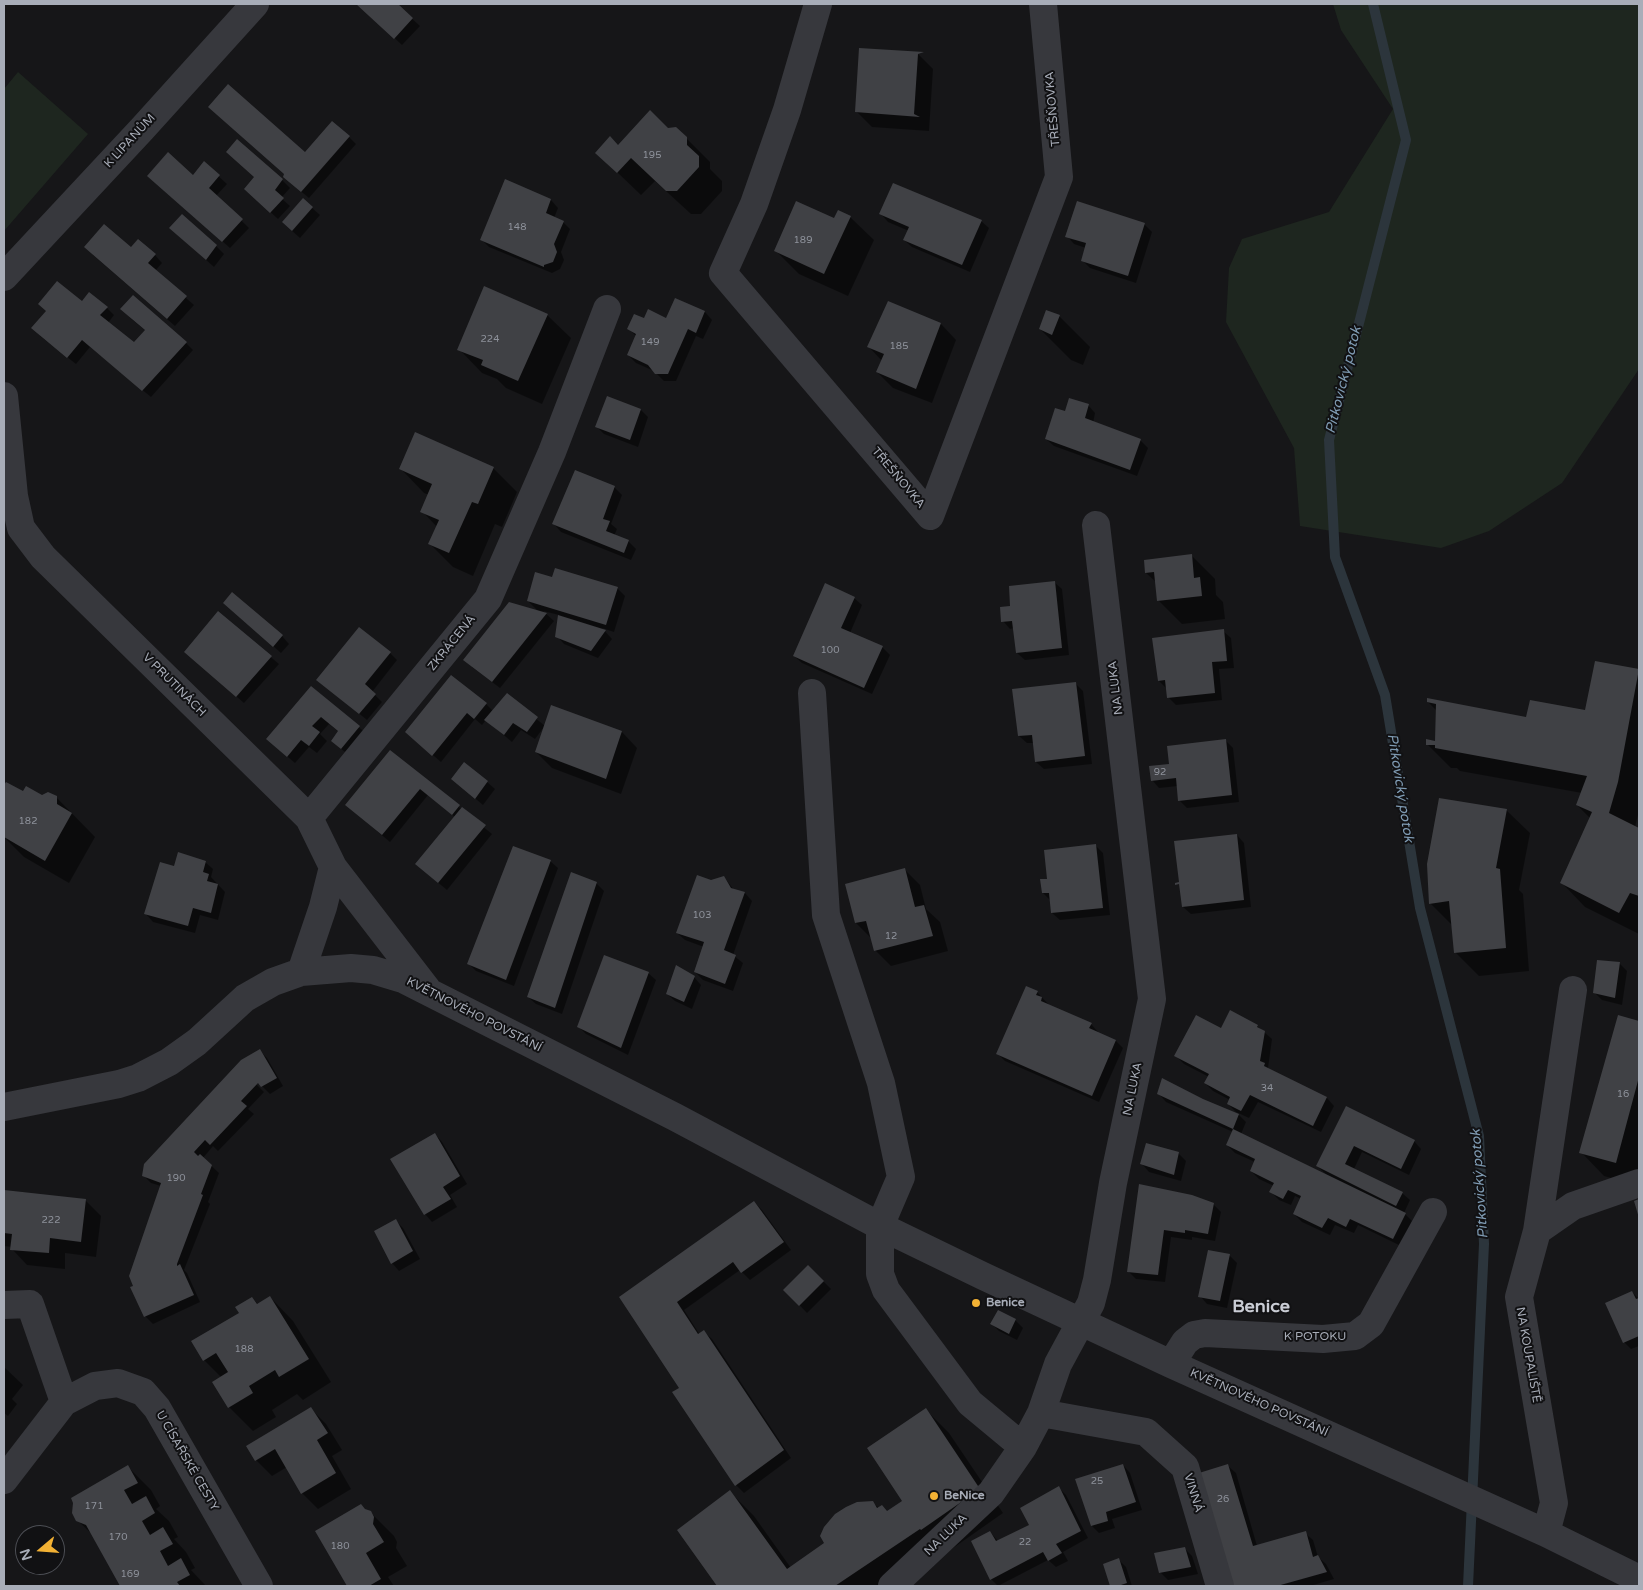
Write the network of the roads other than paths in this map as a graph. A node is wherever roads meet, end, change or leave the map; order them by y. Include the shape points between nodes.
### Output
1 (255, 4) edge
2 (818, 4) edge
3 (1044, 4) edge
4 (4, 277) edge
5 (607, 309) dead end
6 (4, 396) edge
7 (1096, 525) dead end
8 (812, 693) dead end
9 (308, 818) junction
10 (333, 867) junction
11 (301, 972) junction
12 (1572, 990) dead end
13 (430, 992) junction
14 (4, 1107) edge
15 (1639, 1183) edge
16 (1433, 1212) dead end
17 (880, 1226) junction
18 (1537, 1231) junction
19 (4, 1305) edge
20 (1081, 1322) junction
21 (1171, 1364) junction
22 (64, 1402) junction
23 (1041, 1413) junction
24 (1024, 1447) junction
25 (4, 1480) edge
26 (1534, 1527) junction
27 (1639, 1579) edge
28 (259, 1586) edge
29 (892, 1586) edge
30 (1220, 1586) edge

1 - 4 street, K LIPANŮM
2 - 3 street, TŘEŠŇOVKA via 787,110 754,204 723,273 930,516 1059,177
5 - 9 street, ZKRÁCENÁ via 556,443 488,599
6 - 9 street, V PRUTINÁCH via 14,496 22,528 43,557
7 - 20 street, NA LUKA via 1152,999 1091,1303
8 - 17 street via 826,915 881,1083 902,1177
9 - 10 street, V PRUTINÁCH
10 - 11 street
10 - 13 street, V PRUTINÁCH
11 - 13 street, KVĚTNOVÉHO POVSTÁNÍ via 351,968 373,970
11 - 14 street, KVĚTNOVÉHO POVSTÁNÍ via 273,982 244,998 197,1042 138,1078
12 - 18 street, NA KOUPALIŠTĚ
13 - 17 street, KVĚTNOVÉHO POVSTÁNÍ
15 - 18 street via 1573,1206
16 - 21 street, K POTOKU via 1371,1324 1355,1336 1323,1339 1204,1332 1185,1342
17 - 20 street, KVĚTNOVÉHO POVSTÁNÍ
17 - 24 street via 880,1274 886,1290 970,1403
18 - 26 street, NA KOUPALIŠTĚ via 1519,1297 1554,1503
19 - 22 street via 30,1304
20 - 21 street, KVĚTNOVÉHO POVSTÁNÍ
20 - 23 street, NA LUKA via 1058,1364
21 - 26 street, KVĚTNOVÉHO POVSTÁNÍ
22 - 25 street, U CÍSAŘSKÉ CESTY
22 - 28 street, U CÍSAŘSKÉ CESTY via 95,1386 118,1383 143,1392 158,1408
23 - 24 street, NA LUKA
23 - 30 street, VINNÁ via 1146,1432 1185,1467
24 - 29 street, NA LUKA via 991,1492
26 - 27 street, KVĚTNOVÉHO POVSTÁNÍ

